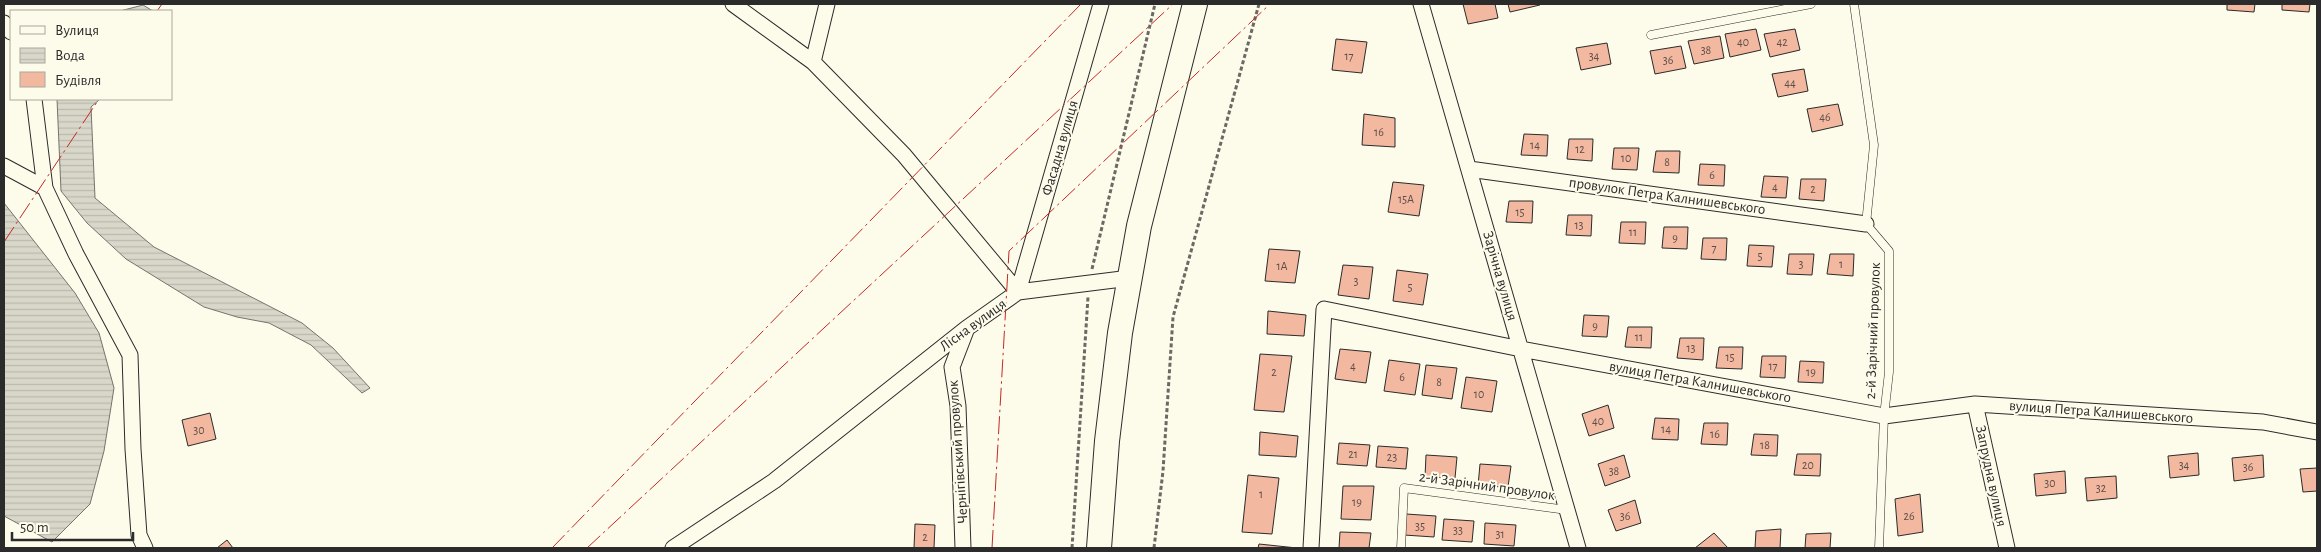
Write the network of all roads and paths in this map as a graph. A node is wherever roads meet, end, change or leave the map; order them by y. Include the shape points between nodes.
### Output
1 (732, 4) edge
2 (828, 4) edge
3 (1101, 4) edge
4 (1195, 4) edge
5 (1259, 4) edge
6 (1421, 4) edge
7 (1811, 4) edge
8 (1854, 4) edge
9 (1651, 35) dead end
10 (813, 62) junction
11 (34, 100) edge
12 (4, 166) edge
13 (1469, 168) junction
14 (45, 188) junction
15 (1866, 224) junction
16 (1130, 278) junction
17 (1018, 292) junction
18 (967, 328) junction
19 (1521, 348) junction
20 (1975, 404) junction
21 (1884, 416) junction
22 (2317, 432) edge
23 (1567, 510) junction
24 (145, 548) edge
25 (673, 548) edge
26 (963, 548) edge
27 (1099, 548) edge
28 (1154, 548) edge
29 (1311, 548) edge
30 (1401, 548) edge
31 (1578, 548) edge
32 (1879, 548) edge
33 (2007, 548) edge

1 - 10 street, Лісна вулиця
2 - 10 street
3 - 17 street, Фасадна вулиця
4 - 16 main road via 1139,226
5 - 28 path via 1173,317 1163,471
6 - 13 street, Зарічна вулиця
7 - 9 lane
8 - 15 lane via 1874,145
10 - 17 street, Лісна вулиця via 904,155
11 - 14 street
12 - 14 street
13 - 15 street, провулок Петра Калнишевського
13 - 19 street, Зарічна вулиця
14 - 24 street via 130,355 139,535
15 - 21 lane, 2-й Зарічний провулок via 1889,251 1889,372
16 - 17 street
16 - 27 main road via 1108,431
17 - 18 street, Лісна вулиця
18 - 25 street, Лісна вулиця via 774,481
18 - 26 street, Чернігівський провулок via 952,366 958,406
19 - 21 street, вулиця Петра Калнишевського
19 - 23 street, Зарічна вулиця
19 - 29 street, вулиця Петра Калнишевського via 1324,309
20 - 21 street, вулиця Петра Калнишевського
20 - 22 street, вулиця Петра Калнишевського via 2263,422
20 - 33 street, Запрудна вулиця
21 - 32 lane, 2-й Зарічний провулок
23 - 30 lane, 2-й Зарічний провулок via 1404,488
23 - 31 street, Зарічна вулиця

